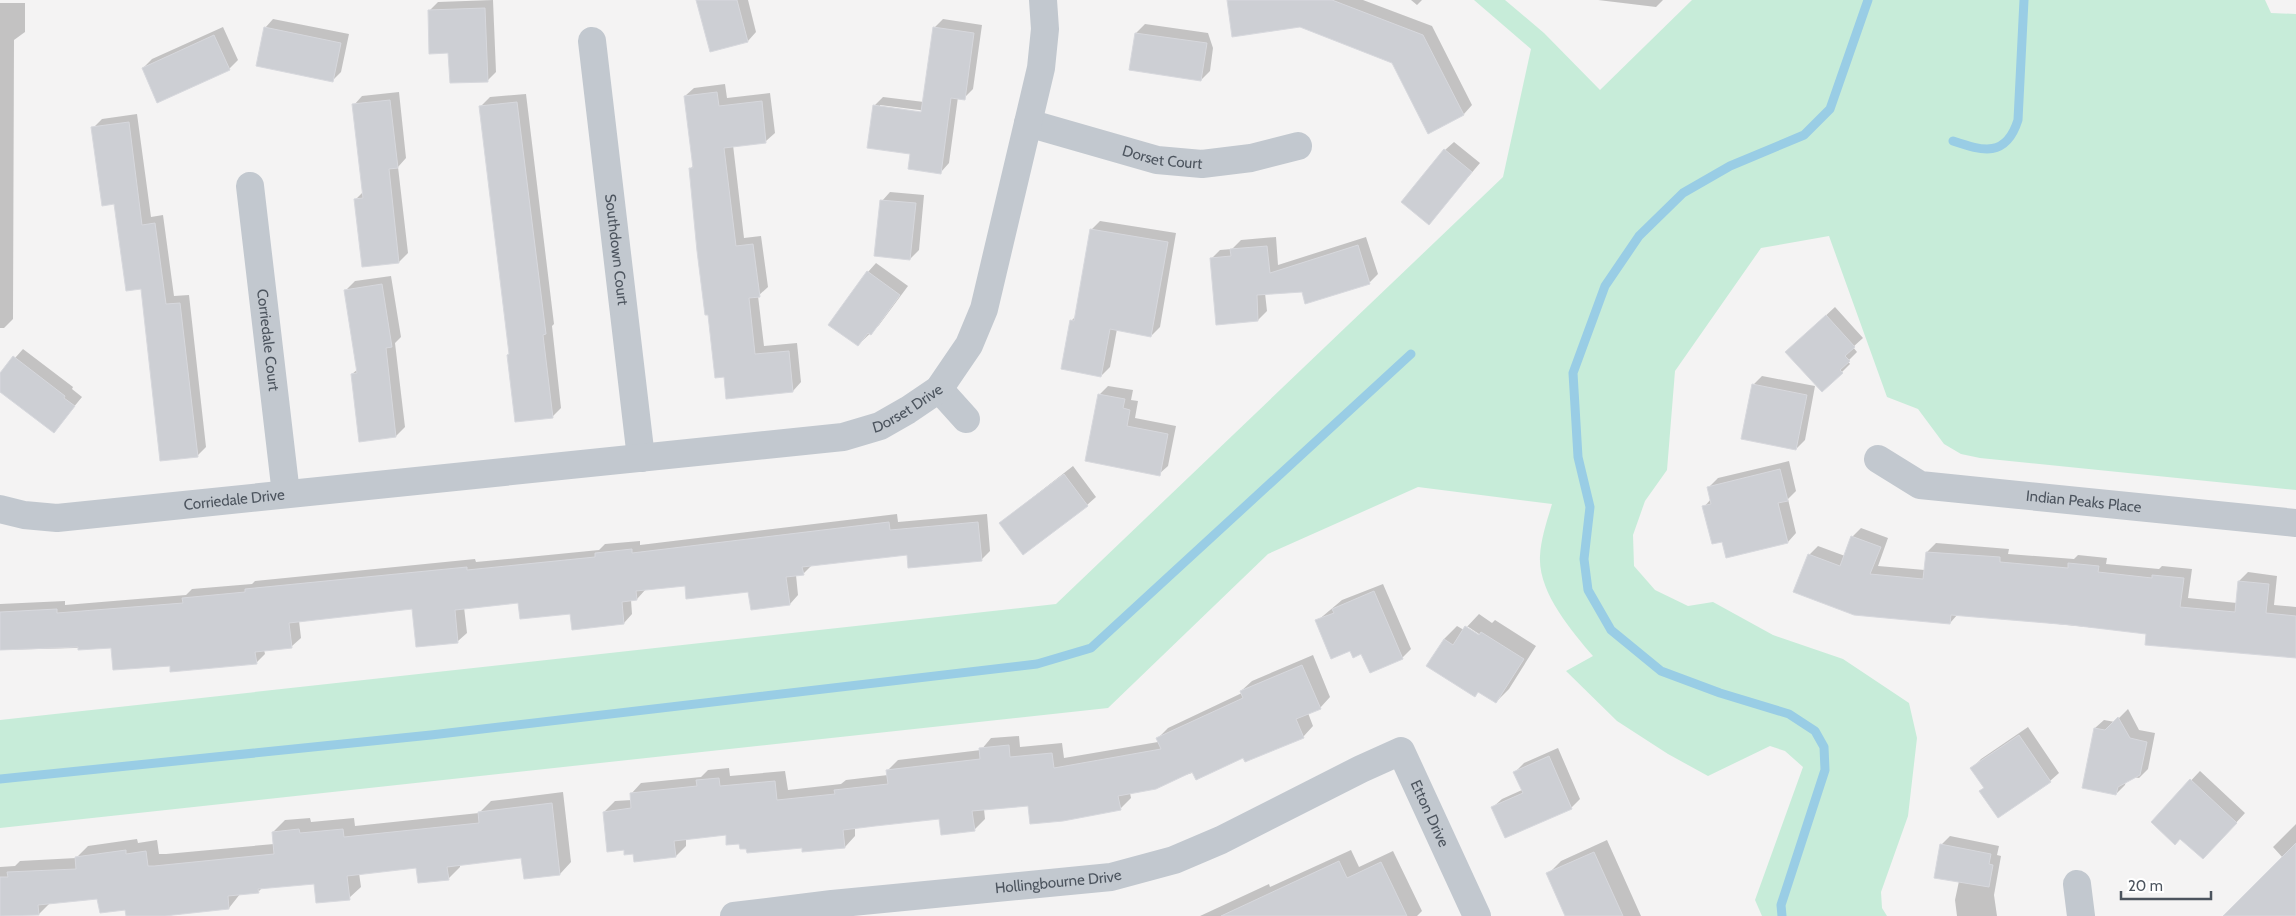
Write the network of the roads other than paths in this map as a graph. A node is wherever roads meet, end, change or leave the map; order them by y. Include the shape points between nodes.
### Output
1 (1043, 0) edge
2 (592, 41) dead end
3 (1028, 122) junction
4 (1298, 146) dead end
5 (250, 186) dead end
6 (939, 389) junction
7 (966, 419) dead end
8 (641, 458) junction
9 (1878, 459) dead end
10 (469, 476) joint
11 (286, 494) junction
12 (0, 509) edge
13 (2296, 523) edge
14 (1361, 769) joint
15 (2077, 884) dead end
16 (833, 910) edge
17 (734, 916) edge
18 (1477, 916) edge
19 (2081, 916) edge

1 - 3 street, Dorset Drive via 1045,29 1041,68
2 - 8 street, Southdown Court
3 - 4 street, Dorset Court via 1157,160 1202,164 1251,158
3 - 6 street, Dorset Drive via 984,309 969,345
5 - 11 street, Corriedale Court
6 - 7 street
6 - 8 street, Dorset Drive via 880,426 843,437
8 - 10 street, Dorset Drive
9 - 13 street, Indian Peaks Place via 1920,485
10 - 11 street, Corriedale Drive
11 - 12 street, Corriedale Drive via 57,518
14 - 16 street, Hollingbourne Drive via 1174,860 1111,877
14 - 18 street, Etton Drive via 1401,751
15 - 19 street
16 - 17 street, Hollingbourne Drive

